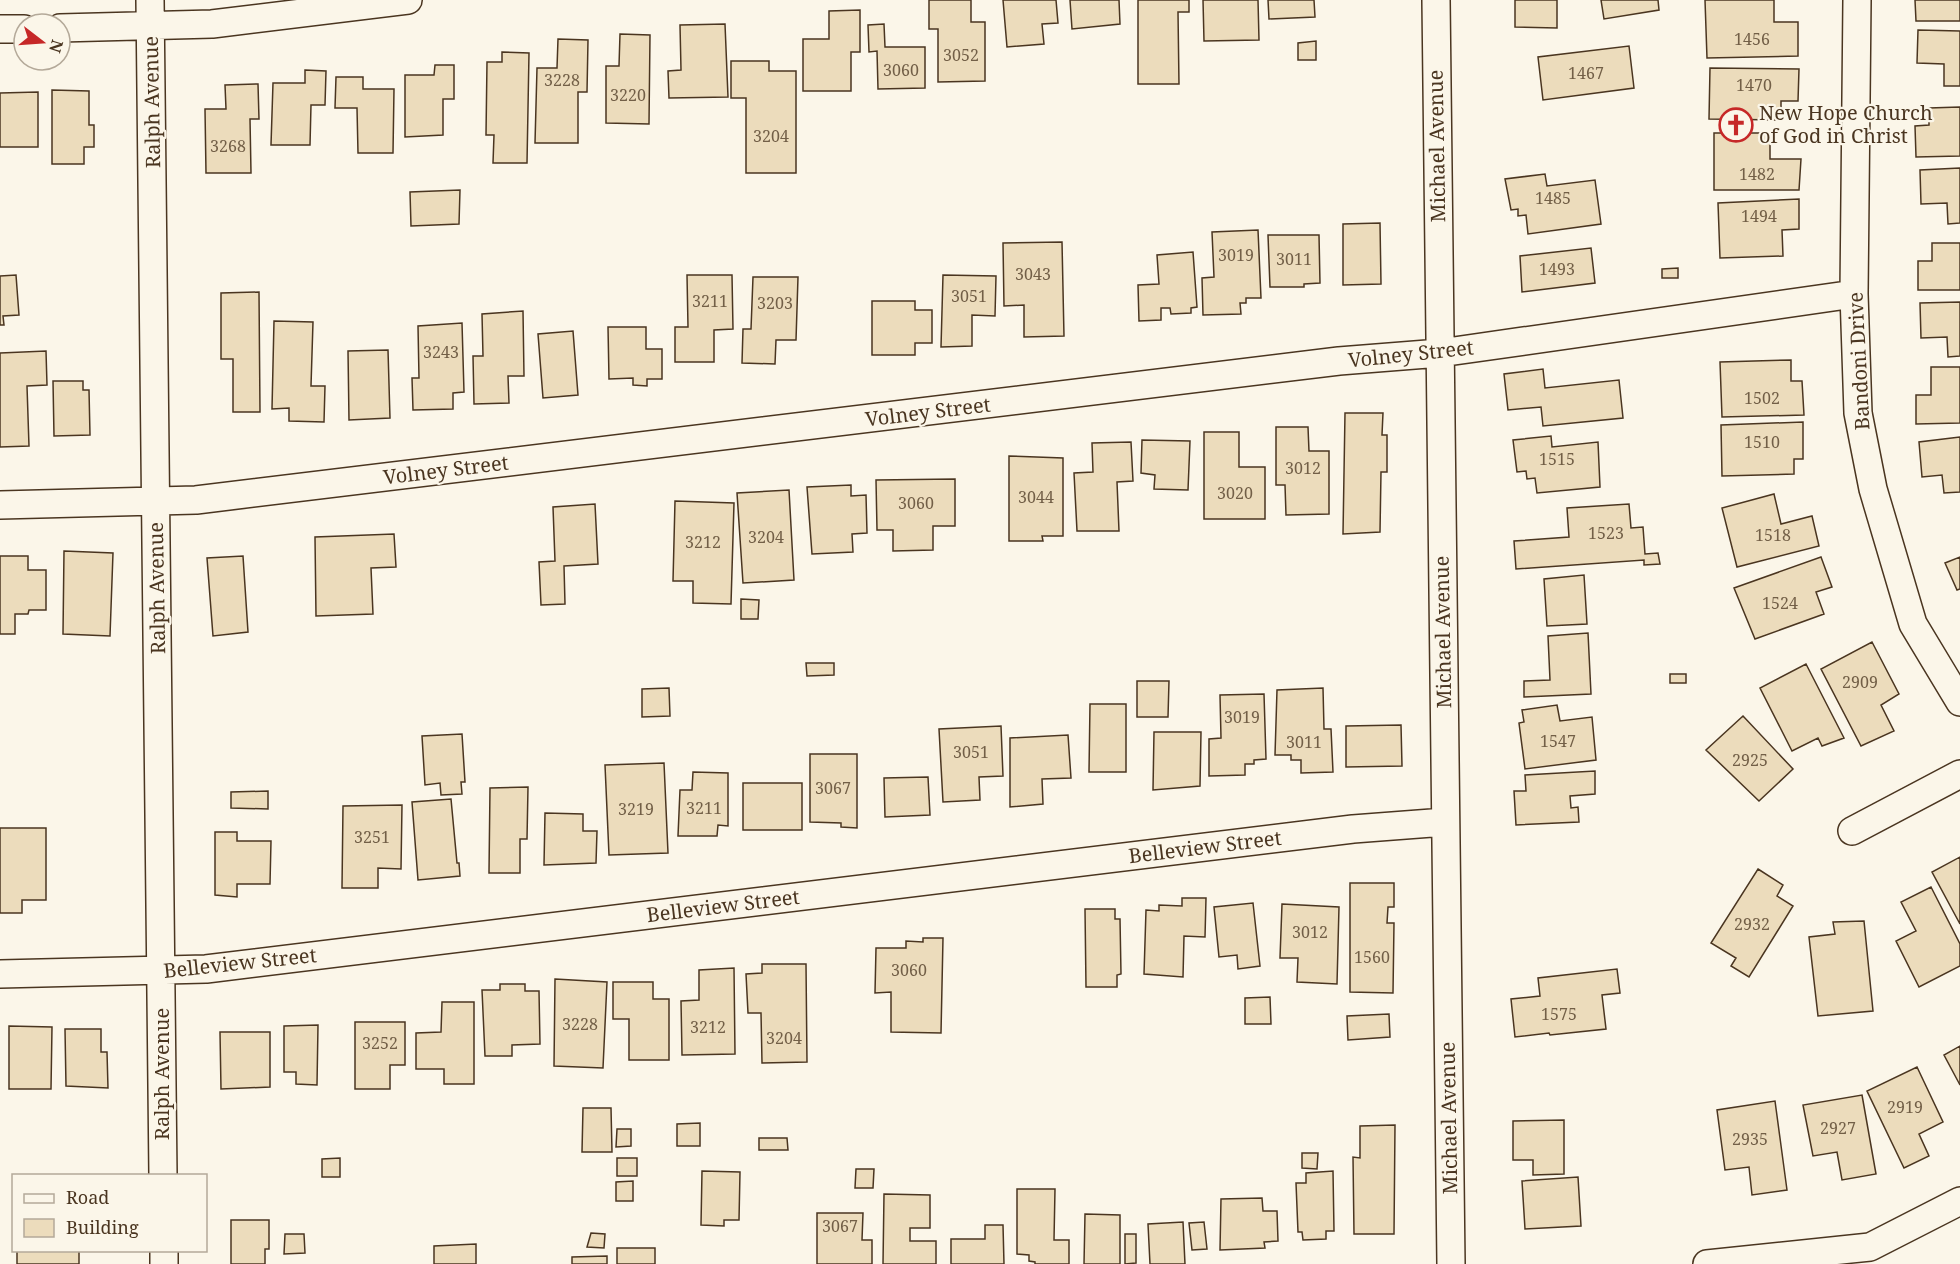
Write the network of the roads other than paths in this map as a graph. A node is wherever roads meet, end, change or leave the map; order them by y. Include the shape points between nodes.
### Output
1 (150, 0) edge
2 (408, 0) edge
3 (1436, 0) edge
4 (1857, 0) edge
5 (151, 27) junction
6 (72, 28) edge
7 (1854, 294) junction
8 (1440, 353) junction
9 (156, 502) junction
10 (0, 505) edge
11 (1960, 702) edge
12 (1960, 774) edge
13 (1445, 822) junction
14 (1852, 831) dead end
15 (162, 971) junction
16 (0, 974) edge
17 (163, 1174) edge
18 (1960, 1201) edge
19 (1870, 1255) edge
20 (1450, 1264) edge
21 (1707, 1264) edge

1 - 5 street, Ralph Avenue
2 - 5 street via 212,24
3 - 8 street, Michael Avenue
4 - 7 street, Bandoni Drive
5 - 6 street
5 - 9 street, Ralph Avenue
7 - 8 street, Volney Street
7 - 11 street, Bandoni Drive via 1857,413 1873,489 1913,624
8 - 9 street, Volney Street via 1339,361
8 - 13 street, Michael Avenue
9 - 10 street, Volney Street
9 - 15 street, Ralph Avenue
12 - 14 street
13 - 15 street, Belleview Street via 1341,831 206,969
13 - 20 street, Michael Avenue
15 - 16 street, Belleview Street
15 - 17 street, Ralph Avenue
18 - 19 street
19 - 21 street

